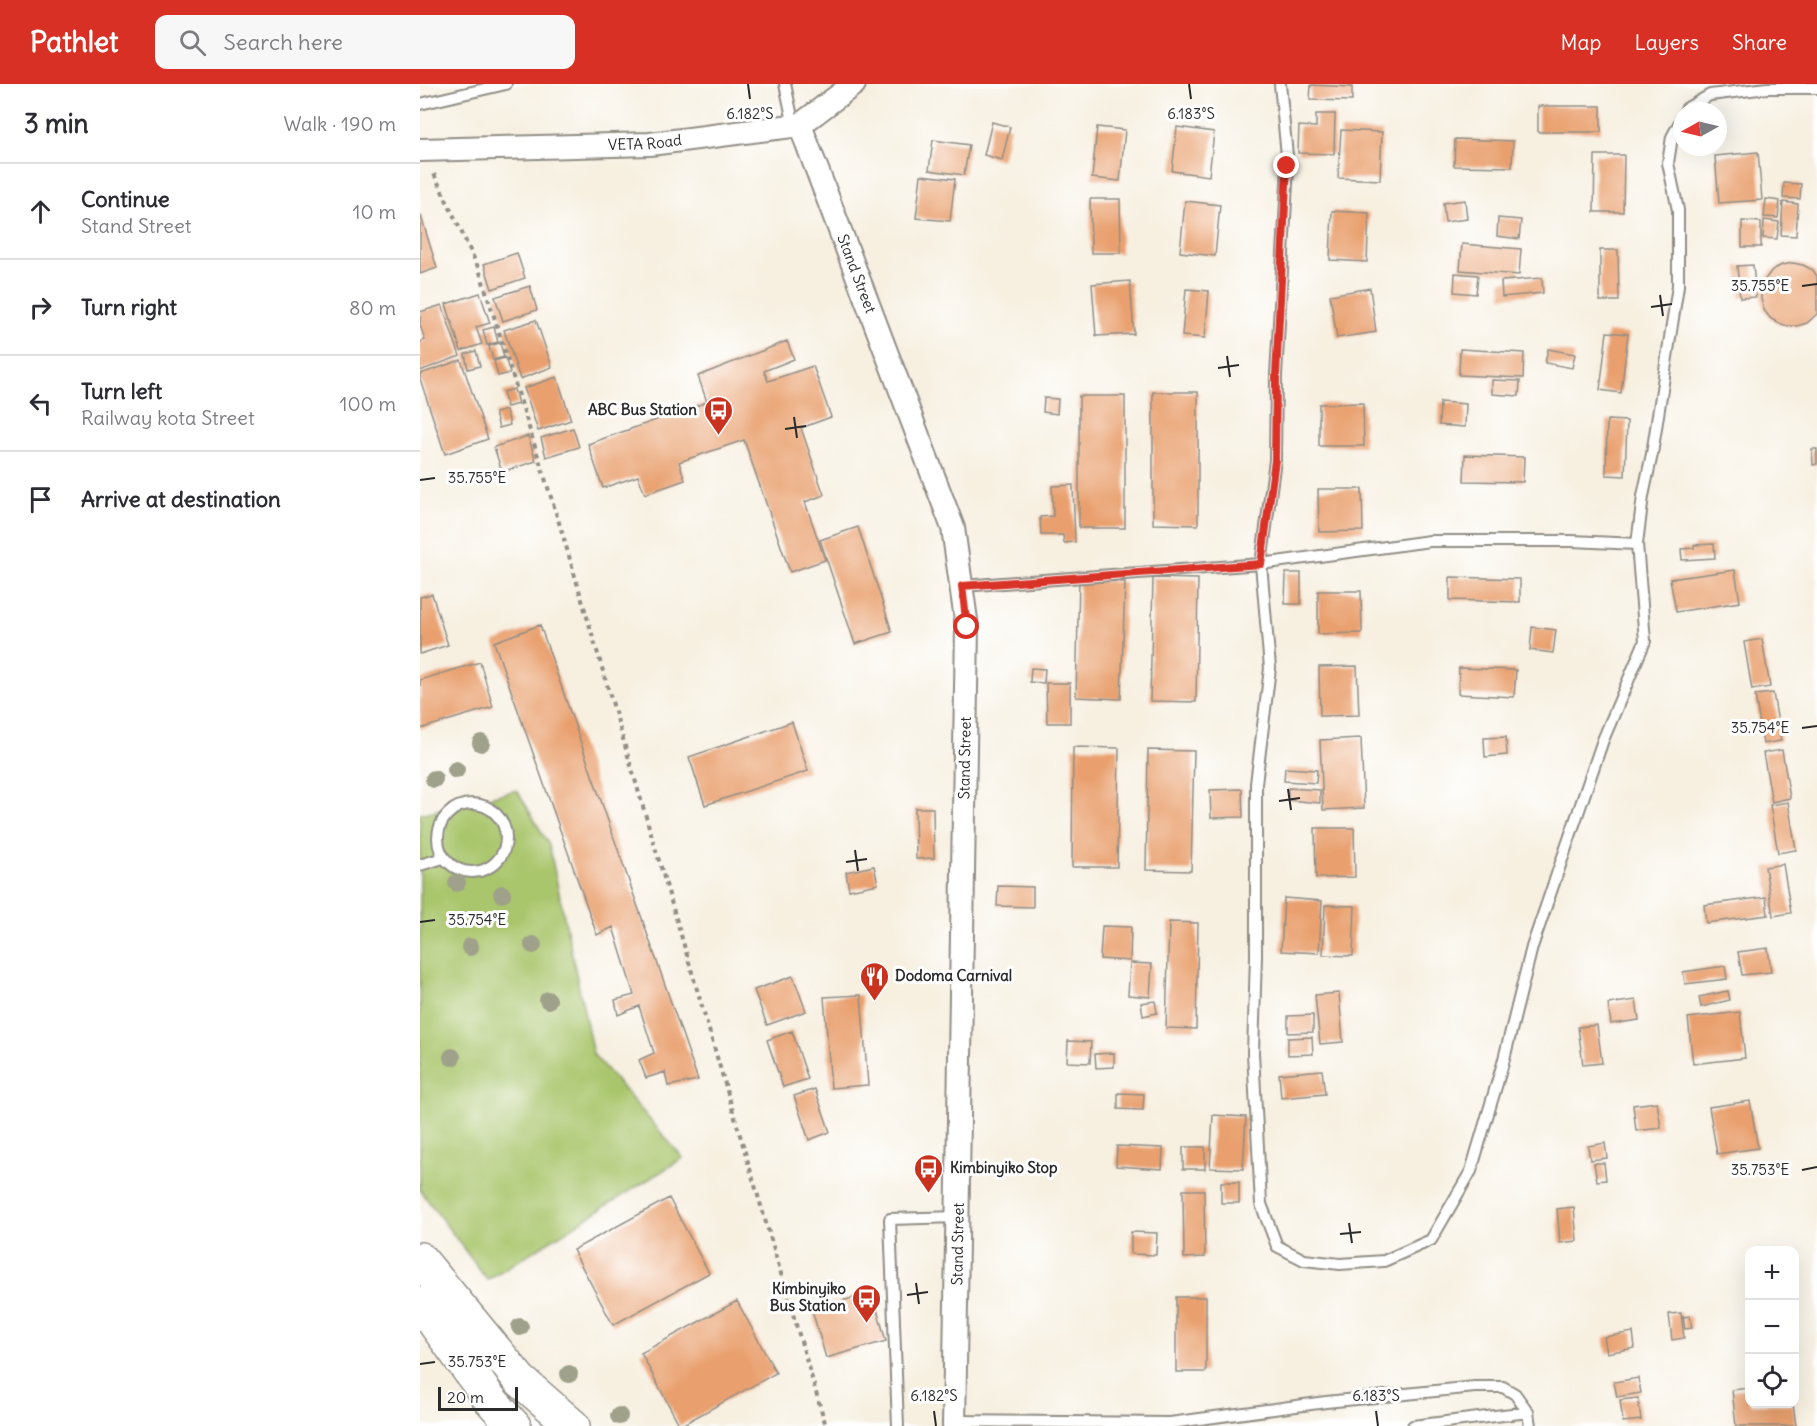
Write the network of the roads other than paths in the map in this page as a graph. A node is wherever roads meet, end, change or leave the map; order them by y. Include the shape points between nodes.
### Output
1 (506, 84) edge
2 (785, 84) edge
3 (854, 84) edge
4 (1280, 84) edge
5 (1817, 88) edge
6 (1698, 102) edge
7 (420, 104) edge
8 (797, 125) junction
9 (1673, 135) edge
10 (421, 147) edge
11 (1637, 544) junction
12 (1261, 564) junction
13 (962, 586) junction
14 (443, 858) junction
15 (420, 865) edge
16 (958, 1217) junction
17 (420, 1259) edge
18 (420, 1303) edge
19 (1528, 1412) junction
20 (950, 1424) edge
21 (1170, 1425) edge
22 (514, 1426) edge
23 (573, 1426) edge
24 (898, 1426) edge
25 (1413, 1426) edge
26 (1530, 1426) edge

1 - 7 lane
2 - 8 lane
3 - 8 street, VETA Road
4 - 12 lane via 1287,178 1275,460
5 - 6 lane via 1767,88 1710,95
8 - 10 street, VETA Road via 650,144
8 - 13 street, Stand Street via 953,528
9 - 11 lane via 1668,163 1678,210 1678,286
11 - 12 lane via 1430,541
11 - 12 lane via 1645,641 1603,740 1532,947 1471,1171 1431,1240 1384,1261 1340,1264 1304,1260 1277,1246 1261,1204 1253,1053 1256,784 1270,668
12 - 13 lane
13 - 16 street, Stand Street via 967,627
14 - 14 lane via 438,831 453,809 479,804 501,819 506,845 492,867 465,872
14 - 15 lane
16 - 20 street, Stand Street
16 - 24 lane via 890,1220
17 - 23 highway via 520,1380
18 - 22 highway
19 - 21 lane via 1515,1394 1503,1387 1475,1387 1326,1402
19 - 25 lane
19 - 26 lane
20 - 21 lane

